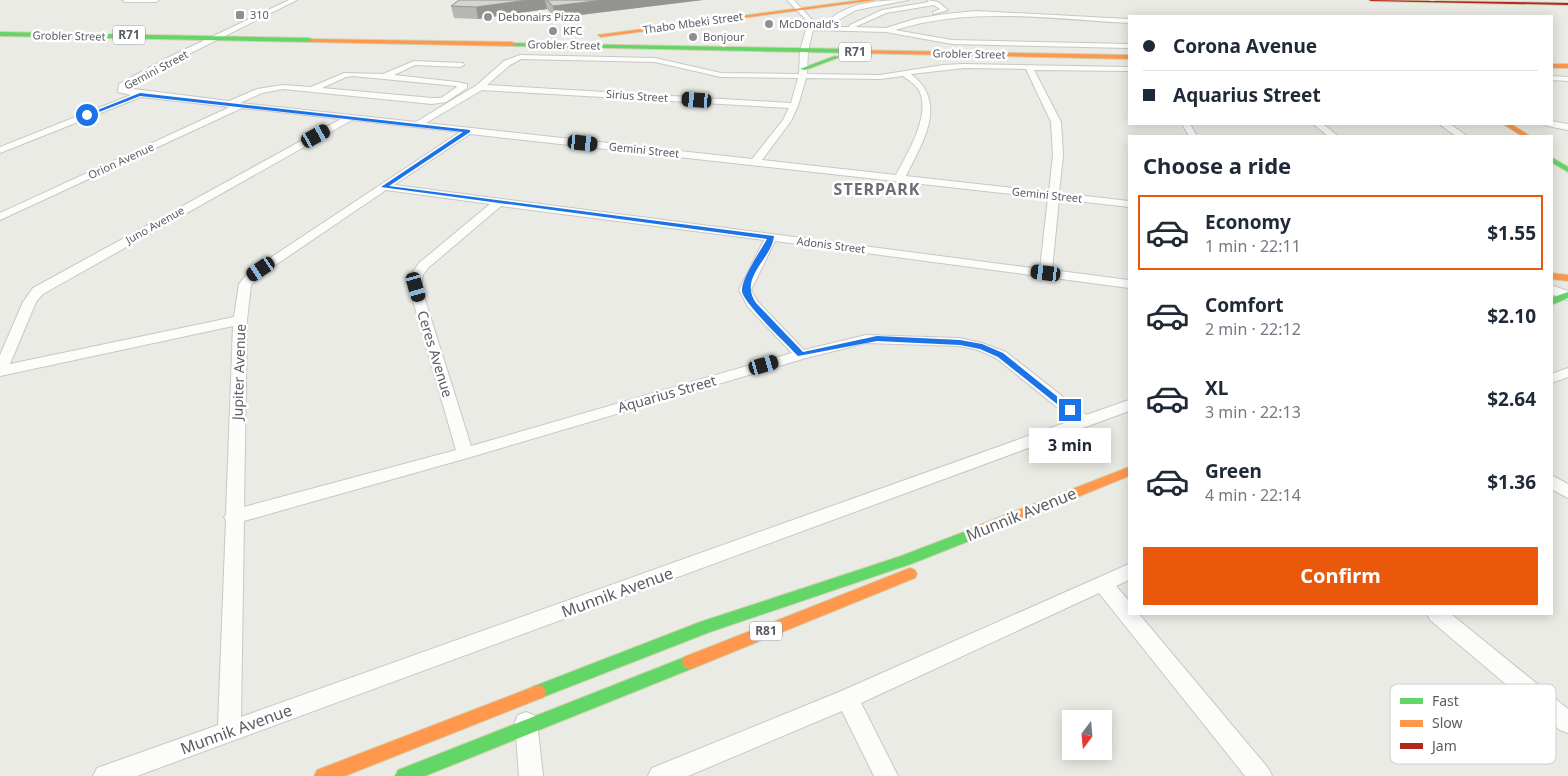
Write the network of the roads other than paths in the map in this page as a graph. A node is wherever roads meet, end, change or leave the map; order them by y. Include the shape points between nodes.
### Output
1 (125, 0) edge
2 (154, 0) edge
3 (294, 0) edge
4 (784, 0) edge
5 (906, 0) edge
6 (1371, 0) edge
7 (1432, 0) edge
8 (936, 1) edge
9 (1525, 1) edge
10 (867, 2) edge
11 (1568, 4) edge
12 (795, 6) edge
13 (961, 13) junction
14 (1448, 13) dead end
15 (1128, 21) edge
16 (852, 26) junction
17 (809, 28) junction
18 (886, 30) junction
19 (234, 31) junction
20 (0, 33) edge
21 (218, 38) junction
22 (243, 39) junction
23 (198, 40) junction
24 (513, 42) junction
25 (462, 43) junction
26 (580, 45) junction
27 (1128, 46) edge
28 (804, 51) junction
29 (910, 53) junction
30 (1128, 58) edge
31 (460, 65) dead end
32 (1553, 66) edge
33 (1568, 66) edge
34 (1029, 67) junction
35 (1128, 69) edge
36 (803, 73) junction
37 (906, 74) junction
38 (386, 76) junction
39 (480, 87) junction
40 (315, 88) junction
41 (140, 94) junction
42 (230, 104) junction
43 (242, 105) junction
44 (794, 106) junction
45 (351, 117) junction
46 (1553, 124) edge
47 (417, 125) junction
48 (1319, 125) edge
49 (1446, 125) edge
50 (1498, 125) edge
51 (1508, 125) edge
52 (1568, 127) edge
53 (468, 131) junction
54 (1332, 135) edge
55 (1460, 135) edge
56 (1514, 135) edge
57 (1525, 135) edge
58 (0, 150) edge
59 (1553, 152) edge
60 (755, 162) junction
61 (1563, 162) edge
62 (899, 179) junction
63 (384, 187) junction
64 (1054, 196) junction
65 (500, 201) junction
66 (1128, 204) edge
67 (0, 217) edge
68 (771, 237) junction
69 (1046, 273) junction
70 (1553, 276) edge
71 (1568, 278) edge
72 (1128, 284) edge
73 (1553, 290) edge
74 (1568, 296) edge
75 (1553, 301) edge
76 (240, 320) junction
77 (801, 354) junction
78 (0, 372) edge
79 (1568, 372) edge
80 (1553, 378) edge
81 (1128, 405) edge
82 (1084, 421) junction
83 (465, 452) junction
84 (1128, 471) edge
85 (1553, 482) edge
86 (1568, 492) edge
87 (234, 517) junction
88 (925, 568) dead end
89 (1128, 571) edge
90 (1102, 583) junction
91 (1128, 615) edge
92 (1128, 615) edge
93 (1438, 615) edge
94 (1521, 684) edge
95 (520, 698) junction
96 (847, 700) junction
97 (1556, 713) edge
98 (1568, 723) edge
99 (528, 726) junction
100 (229, 732) junction
101 (105, 776) edge
102 (323, 776) edge
103 (404, 776) edge
104 (531, 776) edge
105 (660, 776) edge
106 (886, 776) edge
107 (1260, 776) edge

1 - 2 street
3 - 19 street
4 - 12 street
5 - 10 street
6 - 7 main road
7 - 9 main road
7 - 14 main road
8 - 13 street
8 - 16 street via 884,11
8 - 16 street via 945,10 904,17 882,25
9 - 11 main road
10 - 12 main road, Thabo Mbeki Street / R71
10 - 16 street via 828,24
12 - 17 street
12 - 24 main road, Thabo Mbeki Street / R71 via 584,37
13 - 15 street via 1006,12
13 - 18 street via 916,19
17 - 18 street, Grobler Street
17 - 28 street
18 - 27 street, Grobler Street via 952,42
19 - 21 street
19 - 22 main road
19 - 23 main road
20 - 23 main road, Grobler Street / R71
21 - 22 main road, Grobler Street / R71
21 - 23 main road, Grobler Street / R71
22 - 23 main road
22 - 24 main road, Grobler Street / R71
22 - 25 main road, Grobler Street / R71
23 - 41 street, Gemini Street via 120,88 122,92
24 - 25 main road
24 - 26 main road
25 - 26 main road, Grobler Street / R71
26 - 28 main road, Grobler Street / R71
28 - 29 main road, Grobler Street / R71
28 - 36 street
29 - 30 main road, Grobler Street / R71
29 - 36 main road via 842,56 824,60
31 - 38 street via 416,62
32 - 33 main road
34 - 35 street, Grobler Street
34 - 37 street, Grobler Street via 948,66
34 - 64 street via 1056,122 1058,155
36 - 37 street, Grobler Street via 880,77
36 - 39 street, Grobler Street via 716,74 649,59 515,58
36 - 44 street
37 - 62 street via 923,90 927,108 922,129
38 - 40 street via 348,74
38 - 40 street via 464,86 447,98 432,101
39 - 44 street, Sirius Street
39 - 47 street
40 - 42 street via 272,88
41 - 42 street, Gemini Street
41 - 58 street
42 - 43 street, Gemini Street
43 - 45 street, Gemini Street
43 - 67 street, Orion Avenue
44 - 60 street via 787,121
45 - 47 street, Gemini Street
45 - 78 street, Juno Avenue via 38,291 30,302
46 - 52 street
47 - 53 street, Gemini Street
48 - 54 street
49 - 55 street
50 - 56 main road
51 - 57 main road
53 - 60 street, Gemini Street
53 - 63 street, Jupiter Avenue
59 - 61 main road
60 - 62 street, Gemini Street
62 - 64 street, Gemini Street
63 - 65 street, Adonis Street
63 - 76 street, Jupiter Avenue via 253,275 245,284
64 - 66 street, Gemini Street
64 - 69 street
65 - 68 street, Adonis Street
65 - 83 street, Ceres Avenue via 423,266 416,278
68 - 69 street, Adonis Street
68 - 77 street via 751,276 747,295
69 - 72 street, Adonis Street
70 - 71 main road
73 - 74 street
74 - 75 main road
76 - 78 street
76 - 87 street, Jupiter Avenue
77 - 82 street, Aquarius Street via 877,338 960,342 982,347 1001,355
77 - 83 street, Aquarius Street
79 - 80 street
81 - 82 street, Munnik Avenue
82 - 100 street, Munnik Avenue
83 - 87 street, Aquarius Street
84 - 95 main road, Munnik Avenue / R81 via 906,560 705,627
85 - 86 street
87 - 100 street, Jupiter Avenue
88 - 99 main road, R81
89 - 90 street
90 - 91 street
90 - 96 street
92 - 107 street
93 - 94 street
95 - 99 street
95 - 102 main road, Munnik Avenue / R81
96 - 105 street
96 - 106 street
97 - 98 street
99 - 103 main road, R81
99 - 104 street
100 - 101 street, Munnik Avenue

